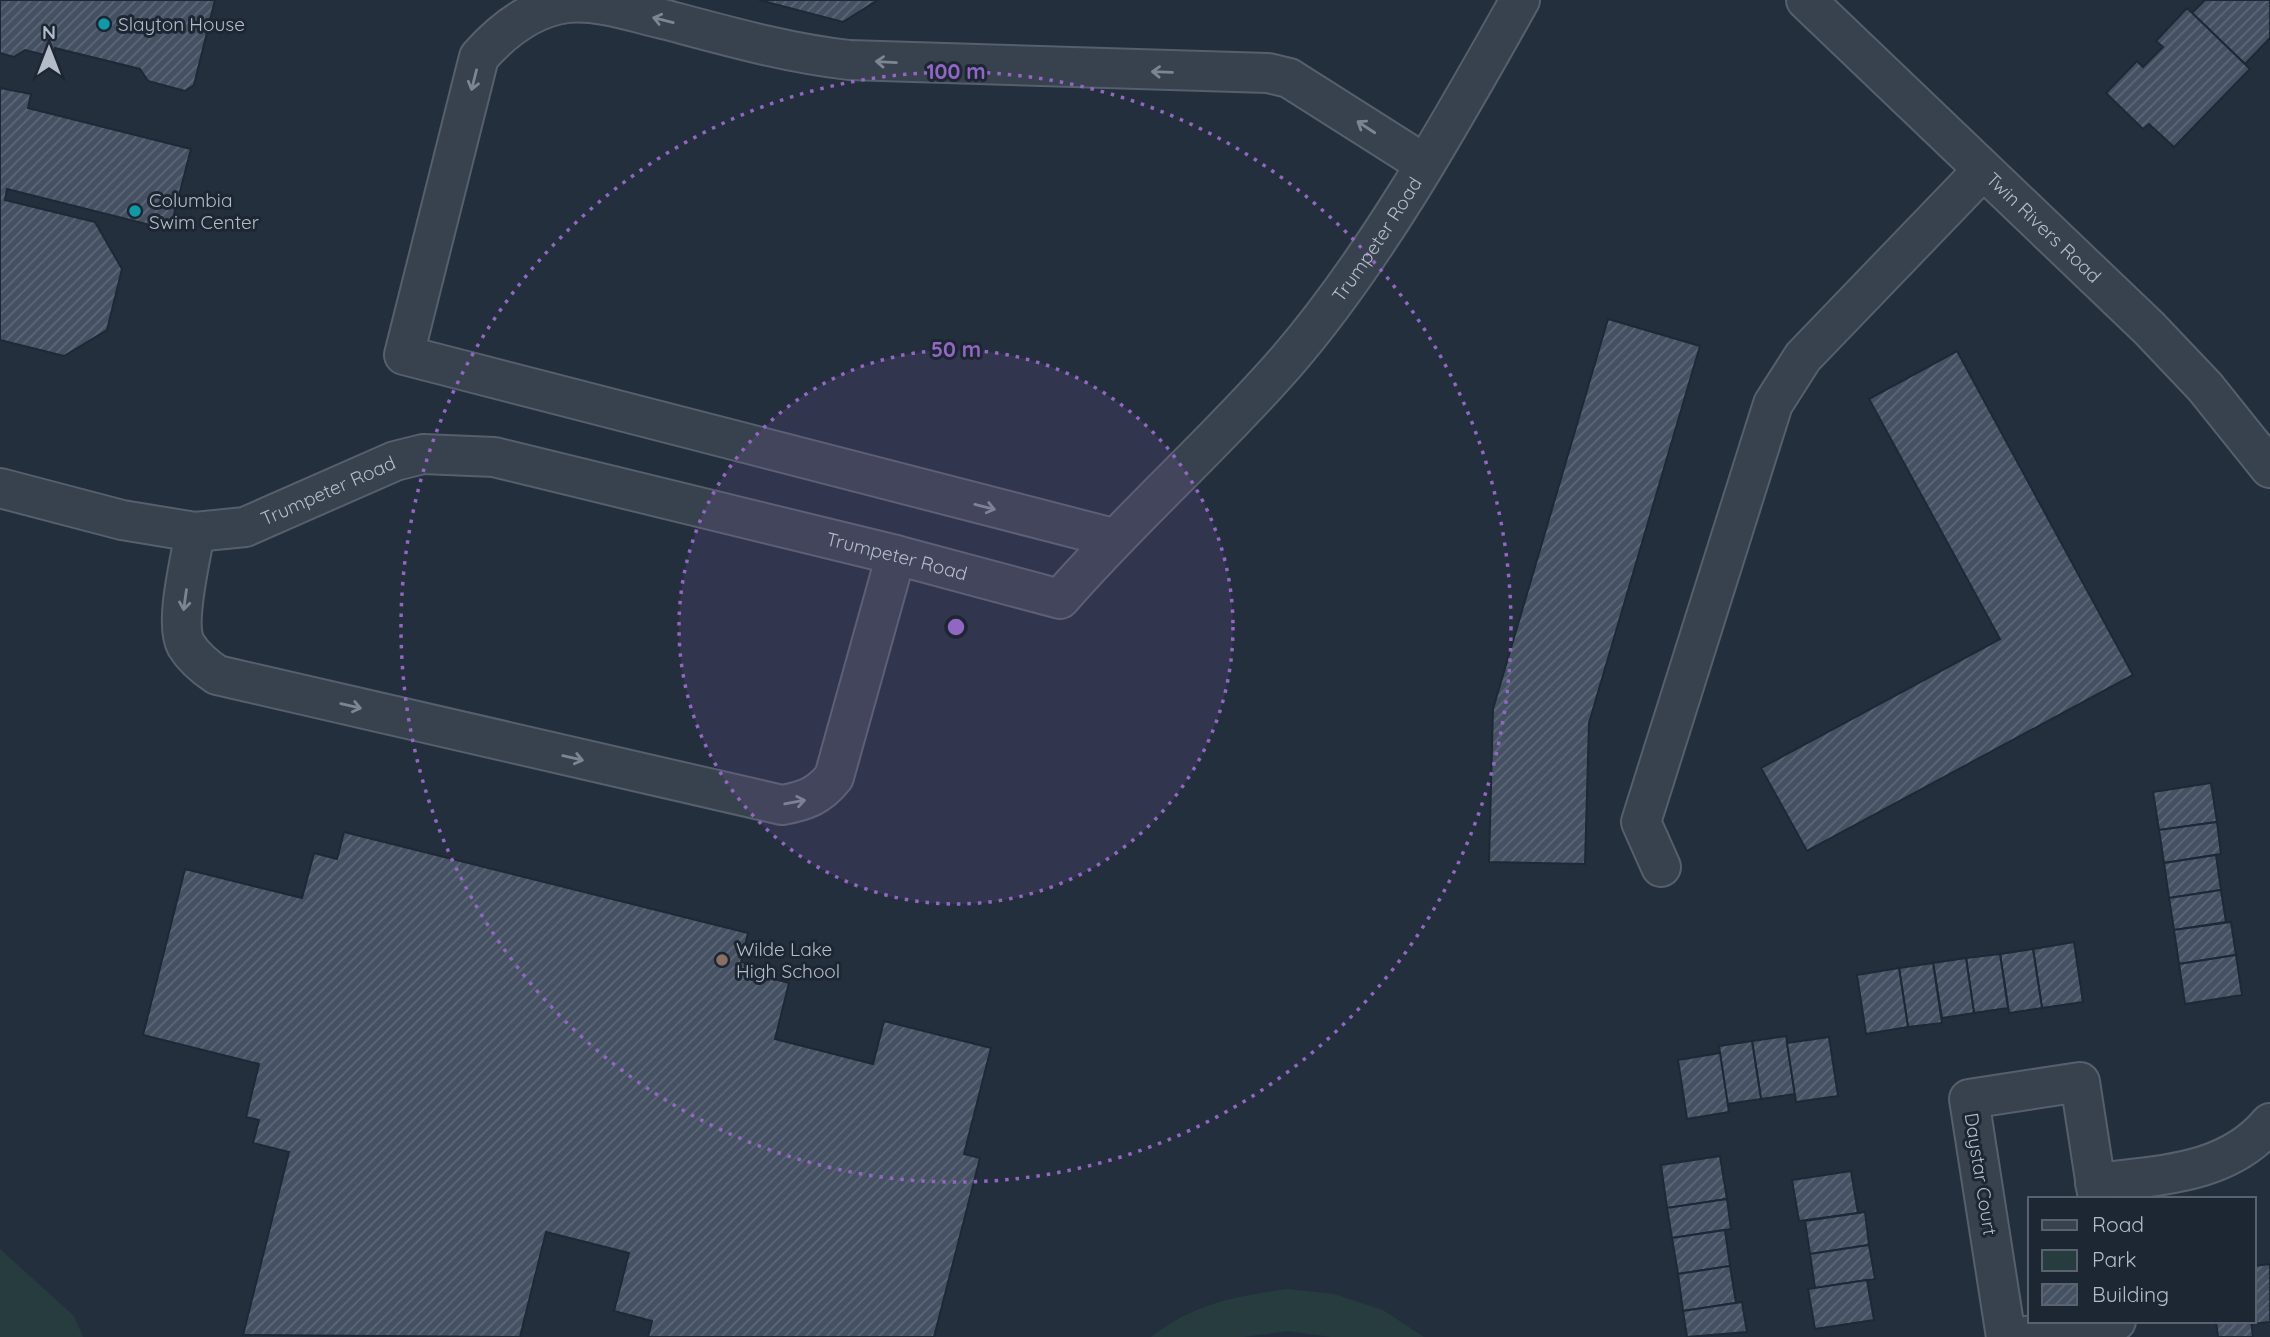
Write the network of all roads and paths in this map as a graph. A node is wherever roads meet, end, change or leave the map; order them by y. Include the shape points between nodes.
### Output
1 (1520, 0) edge
2 (1806, 0) edge
3 (1423, 163) junction
4 (1983, 170) junction
5 (2270, 468) edge
6 (0, 488) edge
7 (195, 532) junction
8 (1113, 538) junction
9 (896, 555) junction
10 (1661, 867) dead end
11 (2270, 1123) edge
12 (2097, 1191) edge
13 (2104, 1323) edge
14 (2006, 1337) edge
15 (2020, 1337) edge

1 - 3 street, Trumpeter Road
2 - 4 street, Twin Rivers Road
3 - 8 street, Trumpeter Road via 1344,288 1287,360
3 -> 8 street via 1289,78 1269,74 849,60 797,54 604,4 569,3 539,10 498,36 479,57 404,355
4 - 5 street, Twin Rivers Road via 2149,328 2205,387
4 - 10 street via 1803,357 1773,404 1641,822
6 - 7 street, Trumpeter Road via 121,520
7 - 9 street, Trumpeter Road via 245,527 395,461 456,453 494,457
7 -> 9 street via 182,620 185,643 200,663 217,675 782,804 808,800 834,777
8 - 9 street, Trumpeter Road via 1060,599
11 - 12 street, Daystar Court via 2233,1156
12 - 14 street, Daystar Court via 2080,1082 1969,1099
13 - 15 street

